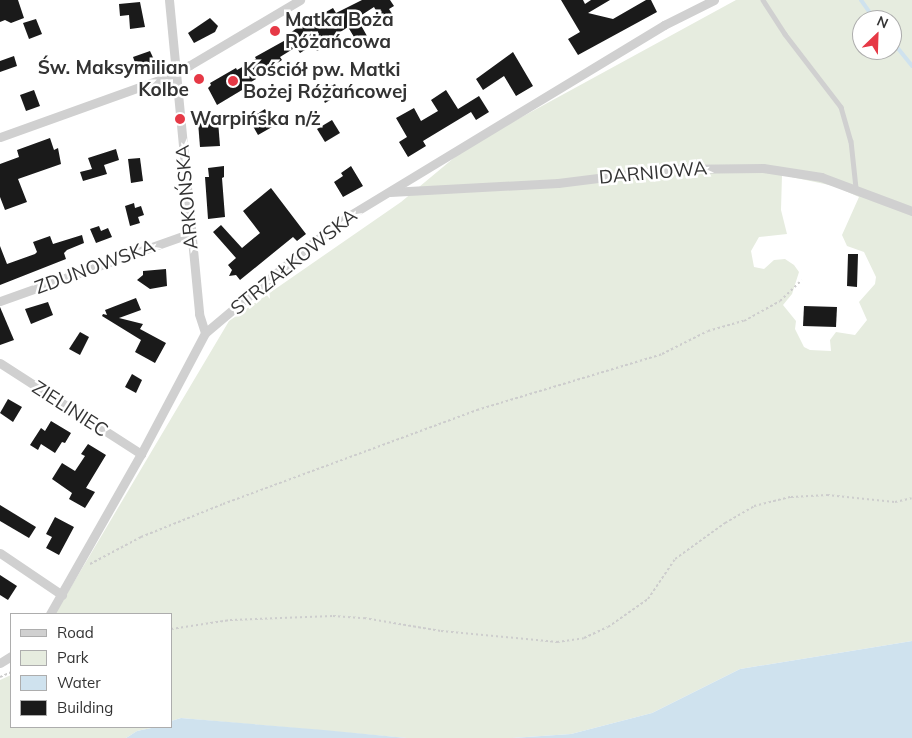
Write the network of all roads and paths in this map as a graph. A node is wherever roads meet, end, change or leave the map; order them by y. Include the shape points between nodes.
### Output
1 (169, 0) edge
2 (300, 0) edge
3 (714, 0) edge
4 (756, 0) edge
5 (764, 2) edge
6 (175, 72) junction
7 (0, 137) edge
8 (856, 188) junction
9 (388, 192) junction
10 (912, 210) edge
11 (191, 233) junction
12 (802, 280) dead end
13 (0, 301) edge
14 (205, 333) junction
15 (0, 362) edge
16 (141, 454) junction
17 (912, 498) edge
18 (0, 553) edge
19 (78, 566) junction
20 (62, 595) junction
21 (51, 613) edge
22 (172, 629) edge

1 - 6 street, ARKOŃSKA
2 - 6 street
3 - 9 street, STRZAŁKOWSKA via 664,25
4 - 5 lane
5 - 8 lane via 841,108 851,141
6 - 7 street
6 - 11 street, ARKOŃSKA
8 - 9 street, DARNIOWA via 809,174 763,168 708,168 640,172 558,183
8 - 10 street, DARNIOWA
9 - 14 street, STRZAŁKOWSKA via 307,247
11 - 13 street, ZDUNOWSKA
11 - 14 street, ARKOŃSKA via 199,314
12 - 19 path via 780,301 744,321 708,331 662,354 477,410 224,504 141,537 86,566
14 - 16 street, STRZAŁKOWSKA
15 - 16 street, ZIELINIEC
16 - 19 street, STRZAŁKOWSKA
17 - 22 path via 895,502 827,495 792,497 754,506 724,523 675,559 648,598 608,627 584,638 557,642 333,616 230,620
18 - 20 street
19 - 20 street, STRZAŁKOWSKA
20 - 21 street, STRZAŁKOWSKA

